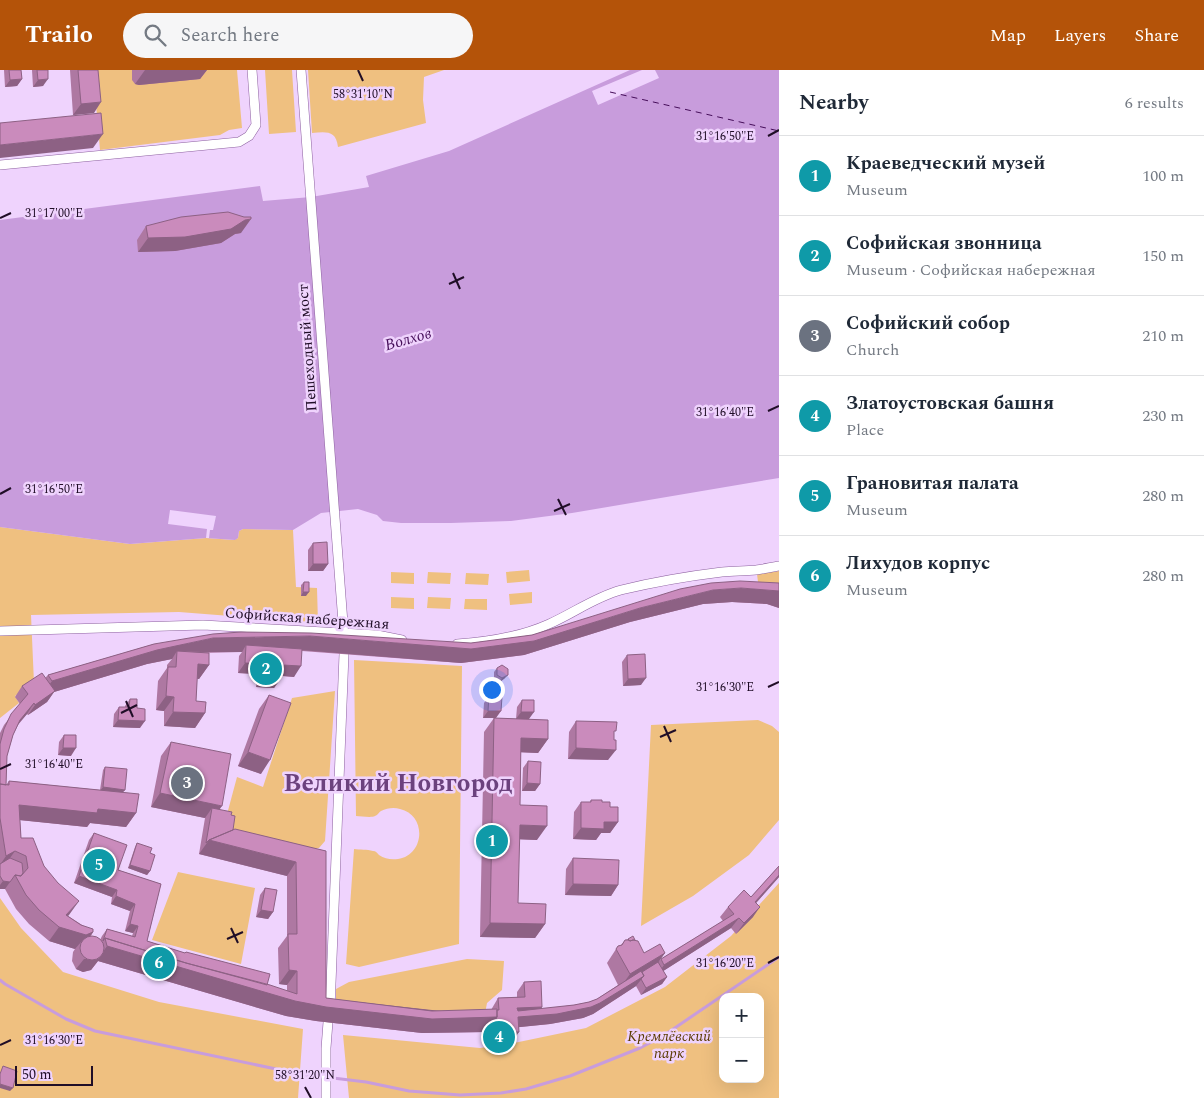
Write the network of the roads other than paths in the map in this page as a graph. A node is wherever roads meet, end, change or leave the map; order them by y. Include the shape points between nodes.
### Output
1 (252, 70) edge
2 (301, 70) edge
3 (0, 165) edge
4 (779, 566) edge
5 (0, 631) edge
6 (343, 633) junction
7 (412, 642) edge
8 (450, 644) edge
9 (326, 1097) edge

1 - 3 street via 256,125 249,136 238,142
2 - 6 street, Пешеходный мост
4 - 8 street via 686,577 620,590 524,634
5 - 6 street, Софийская набережная via 203,625
6 - 7 street, Софийская набережная
6 - 9 street, Пешеходный мост

